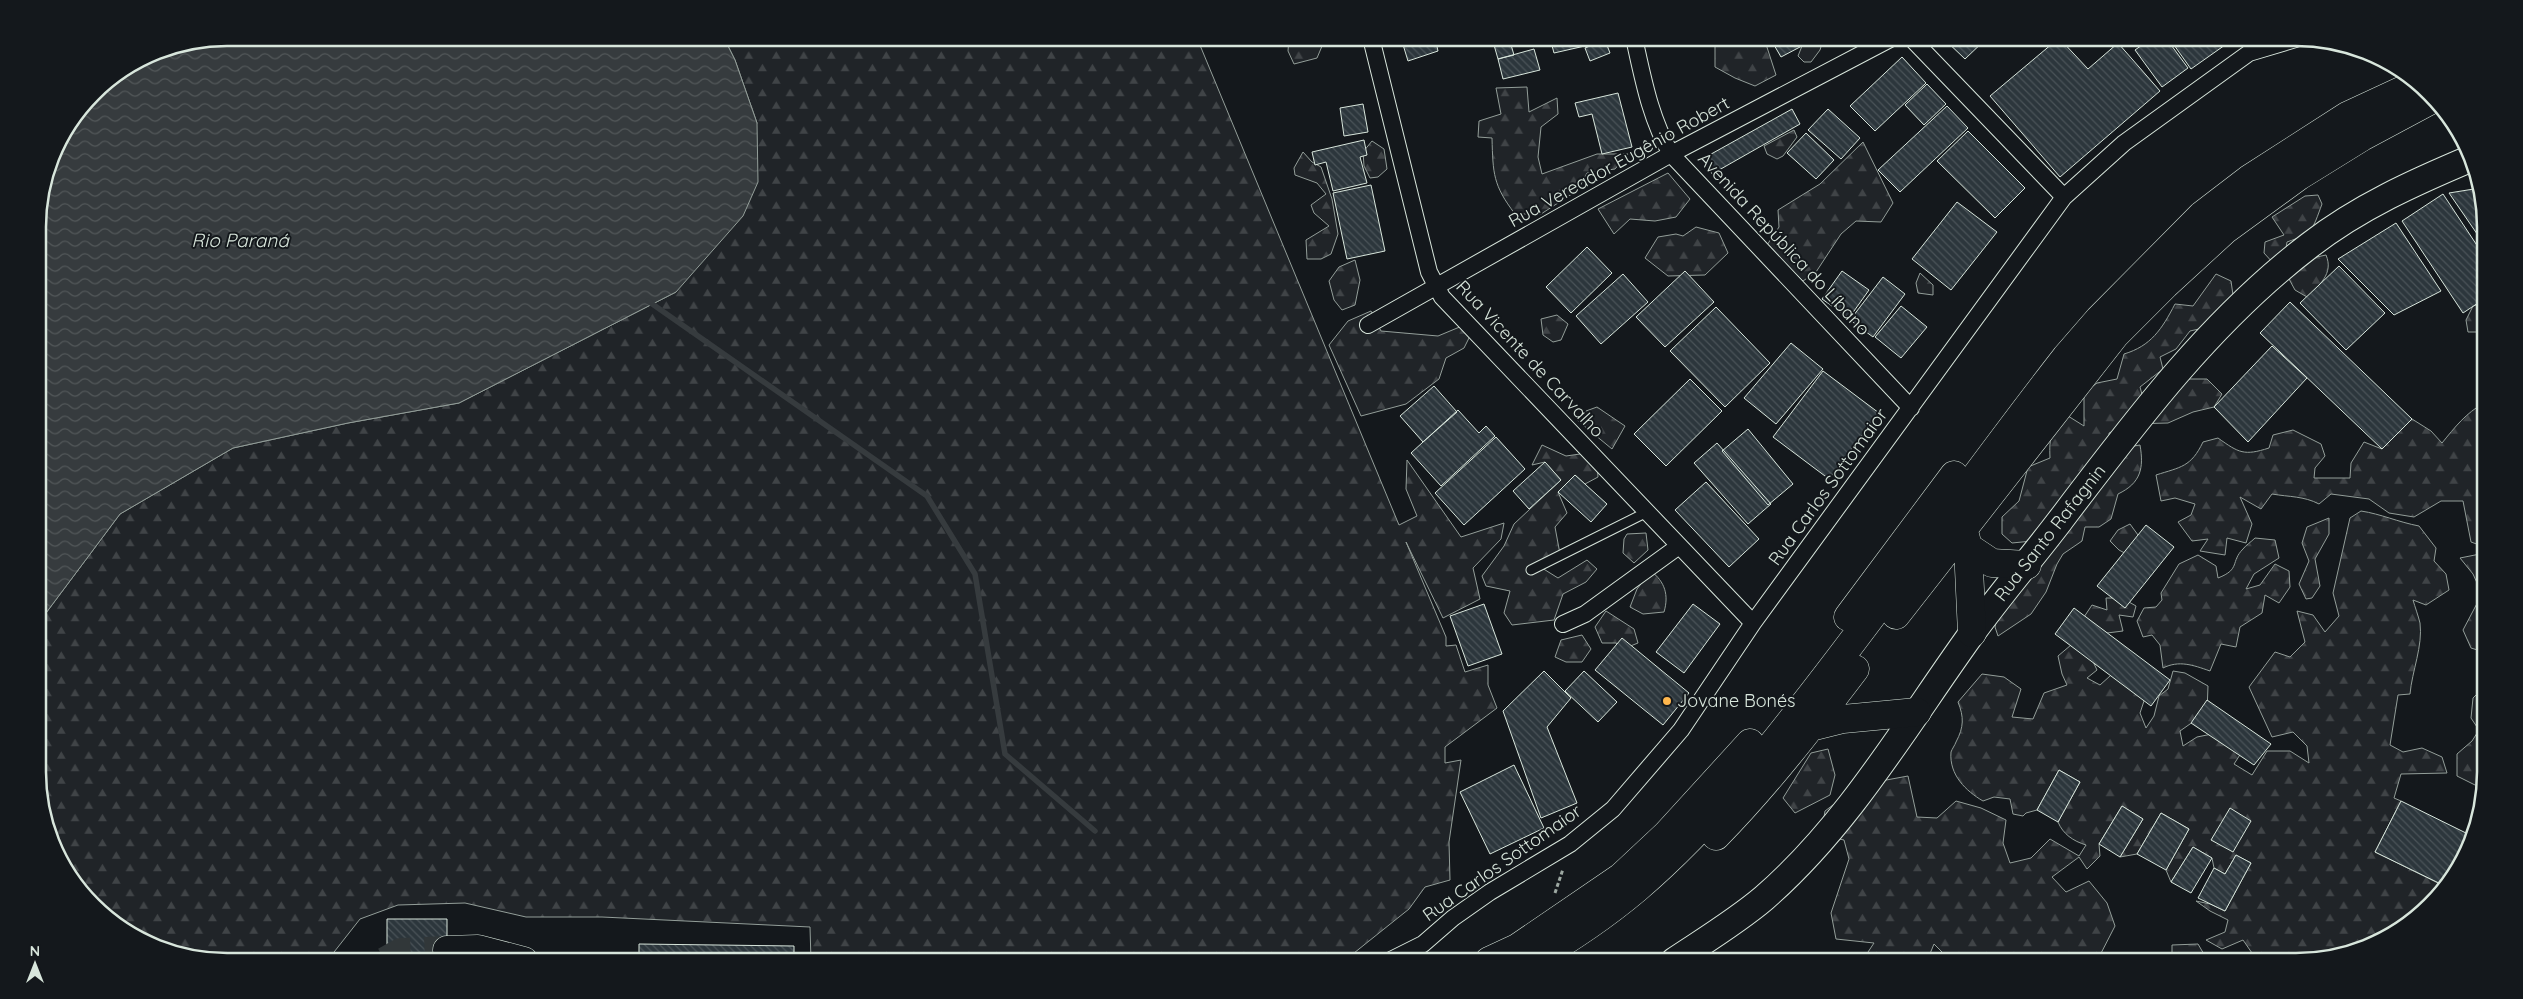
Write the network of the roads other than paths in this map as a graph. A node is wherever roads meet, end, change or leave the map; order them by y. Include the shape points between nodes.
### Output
1 (1373, 46) edge
2 (1636, 46) edge
3 (1877, 46) edge
4 (1919, 46) edge
5 (2272, 46) edge
6 (2410, 87) edge
7 (2427, 102) edge
8 (1671, 154) junction
9 (2464, 161) edge
10 (2064, 197) junction
11 (1436, 288) junction
12 (1368, 325) dead end
13 (1911, 408) junction
14 (2024, 411) junction
15 (1647, 512) junction
16 (1966, 537) junction
17 (1679, 546) junction
18 (2026, 565) junction
19 (1531, 570) dead end
20 (1753, 623) junction
21 (1563, 624) dead end
22 (1972, 633) junction
23 (1918, 712) junction
24 (1811, 727) junction
25 (447, 950) tunnel mouth
26 (492, 953) edge
27 (1404, 953) edge
28 (1506, 953) edge
29 (1545, 953) edge
30 (1577, 953) edge
31 (1685, 953) edge

1 - 11 street, Rua Vicente de Carvalho via 1429,272
2 - 8 street, Avenida República do Líbano via 1648,100 1659,133
3 - 8 street, Rua Vereador Eugênio Robert
4 - 10 street
5 - 10 street, Rua Carlos Sottomaior via 2249,53 2124,143
6 - 14 highway via 2347,116 2249,179 2202,215 2099,318
7 - 16 highway via 2299,176 2219,236 2165,284 2115,336
8 - 11 street, Rua Vereador Eugênio Robert
8 - 13 street, Avenida República do Líbano
9 - 18 main road, Rua Santo Rafagnin via 2361,210 2311,243 2237,309 2127,432
10 - 13 street, Rua Carlos Sottomaior
11 - 12 street, Rua Vereador Eugênio Robert
11 - 15 street, Rua Vicente de Carvalho
13 - 20 street, Rua Carlos Sottomaior
14 - 28 highway via 1987,434 1910,531 1776,714 1667,834 1621,876
14 - 29 highway via 1802,708 1730,794 1635,890
15 - 17 street, Rua Vicente de Carvalho
15 - 19 lane
16 - 18 highway via 1992,563
16 - 22 highway
16 - 24 highway
17 - 20 street, Rua Vicente de Carvalho
17 - 21 street via 1585,614
18 - 22 main road, Rua Santo Rafagnin
20 - 27 street, Rua Carlos Sottomaior via 1681,730 1613,810 1570,844 1490,892 1423,944
22 - 23 main road, Rua Santo Rafagnin
23 - 24 highway via 1843,719
23 - 31 main road, Rua Santo Rafagnin via 1822,838 1790,872 1763,899
24 - 30 highway via 1748,803 1693,860 1644,905
25 - 26 highway via 478,949

